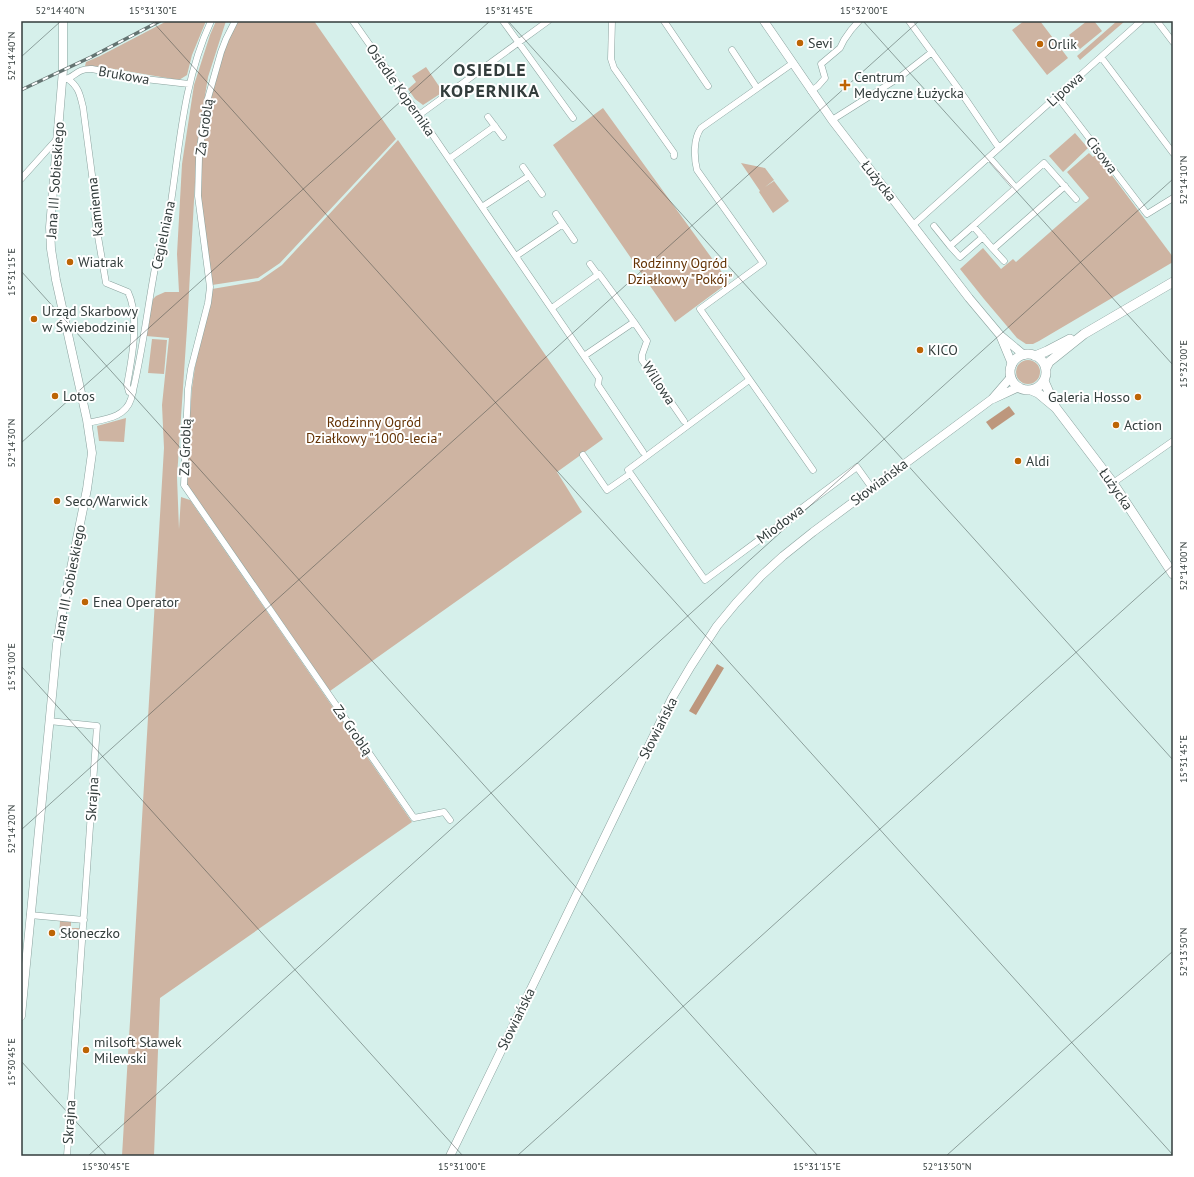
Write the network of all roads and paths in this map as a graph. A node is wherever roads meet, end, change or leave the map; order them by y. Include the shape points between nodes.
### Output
1 (63, 21) edge
2 (211, 21) edge
3 (235, 21) edge
4 (353, 21) edge
5 (503, 21) edge
6 (548, 21) edge
7 (612, 21) edge
8 (664, 21) edge
9 (764, 21) edge
10 (859, 21) edge
11 (909, 21) edge
12 (1141, 21) edge
13 (1157, 21) edge
14 (518, 42) junction
15 (1173, 42) edge
16 (732, 50) dead end
17 (932, 52) junction
18 (1101, 57) junction
19 (793, 63) junction
20 (65, 79) junction
21 (189, 84) junction
22 (708, 86) dead end
23 (757, 88) junction
24 (811, 91) junction
25 (1057, 96) junction
26 (419, 115) junction
27 (488, 117) dead end
28 (573, 118) dead end
29 (832, 120) junction
30 (495, 126) junction
31 (503, 138) dead end
32 (57, 139) junction
33 (999, 148) junction
34 (1173, 153) edge
35 (674, 156) dead end
36 (989, 158) junction
37 (449, 159) junction
38 (523, 167) dead end
39 (529, 176) junction
40 (21, 179) edge
41 (1064, 186) junction
42 (1016, 188) junction
43 (542, 194) dead end
44 (1173, 198) edge
45 (1076, 200) dead end
46 (482, 207) junction
47 (556, 214) dead end
48 (563, 224) junction
49 (913, 224) junction
50 (934, 226) dead end
51 (973, 226) junction
52 (982, 236) junction
53 (574, 240) dead end
54 (950, 246) junction
55 (994, 249) junction
56 (516, 256) junction
57 (1004, 261) dead end
58 (590, 264) dead end
59 (598, 275) junction
60 (1173, 282) edge
61 (552, 308) junction
62 (634, 322) junction
63 (1084, 334) junction
64 (1000, 335) junction
65 (1024, 355) junction
66 (584, 356) junction
67 (1035, 356) junction
68 (1012, 364) junction
69 (1046, 368) junction
70 (1011, 377) junction
71 (749, 380) junction
72 (1044, 381) junction
73 (1019, 387) junction
74 (1031, 390) junction
75 (133, 392) junction
76 (992, 399) junction
77 (1056, 408) junction
78 (684, 421) dead end
79 (88, 423) junction
80 (1173, 441) edge
81 (644, 452) dead end
82 (583, 455) dead end
83 (813, 470) dead end
84 (630, 474) junction
85 (1113, 483) junction
86 (872, 488) junction
87 (1173, 574) edge
88 (49, 721) junction
89 (450, 820) dead end
90 (30, 915) junction
91 (84, 920) junction
92 (21, 1016) edge
93 (67, 1156) edge
94 (450, 1156) edge

1 - 20 street, Jana III Sobieskiego
2 - 21 street, Cegielniana
3 - 89 street, Za Groblą via 217,64 208,98 199,158 198,196 210,287 188,389 184,485 414,818 444,812
4 - 26 street, Osiedle Kopernika
5 - 14 street
6 - 14 street
7 - 35 street via 611,59 614,68
8 - 22 street
9 - 19 street, Łużycka
10 - 24 street via 840,48 821,64 825,78
11 - 17 street
12 - 18 street, Lipowa
13 - 15 street
14 - 26 street
14 - 28 street
16 - 23 street
17 - 29 street via 900,77
17 - 33 street
18 - 25 street, Lipowa
18 - 34 street
19 - 23 street
19 - 24 street, Łużycka
20 - 21 street, Brukowa via 79,70 92,68 136,78
20 - 32 street, Jana III Sobieskiego
20 - 75 street, Kamienna via 79,91 83,107 97,213 95,219 106,283 128,292 132,309 133,341 127,385 129,392
21 - 75 street, Cegielniana via 168,217 157,259
23 - 71 street via 701,128 697,133 695,162 763,263 700,309
24 - 29 street, Łużycka
25 - 33 street, Lipowa
25 - 44 street, Cisowa via 1147,214
26 - 37 street, Osiedle Kopernika
27 - 30 street
29 - 49 street, Łużycka
30 - 31 street
30 - 37 street
32 - 40 street
32 - 79 street, Jana III Sobieskiego via 50,227 51,249
33 - 36 street, Lipowa
36 - 42 street
36 - 49 street, Lipowa
37 - 46 street, Osiedle Kopernika
38 - 39 street
39 - 43 street
39 - 46 street
41 - 42 street via 1044,163
41 - 45 street
41 - 55 street
42 - 51 street
46 - 56 street, Osiedle Kopernika
47 - 48 street
48 - 53 street
48 - 56 street
49 - 64 street, Łużycka
50 - 54 street
51 - 52 street
51 - 54 street
52 - 54 street via 960,257
52 - 55 street
55 - 57 street
56 - 61 street, Osiedle Kopernika
58 - 59 street
59 - 61 street
59 - 62 street
60 - 63 main road
61 - 66 street, Osiedle Kopernika
62 - 66 street
62 - 78 street, Willowa via 647,341 642,360
63 - 67 main road
63 - 69 main road via 1049,362
64 - 65 street, Łużycka
64 - 68 street, Łużycka
65 - 67 main road
65 - 68 main road
66 - 81 street, Osiedle Kopernika via 599,378 598,385
67 - 69 main road
68 - 70 main road
69 - 72 main road
70 - 73 main road
70 - 76 street, Słowiańska
71 - 83 street
71 - 84 street via 628,470
72 - 74 main road via 1039,387
72 - 77 main road, Łużycka
73 - 74 main road
73 - 76 street, Słowiańska
74 - 77 main road, Łużycka
75 - 79 street, Cegielniana via 130,403 122,413
76 - 86 street, Słowiańska
77 - 85 main road, Łużycka
79 - 88 street, Jana III Sobieskiego via 91,465 60,628
80 - 85 street
82 - 84 street via 607,490
84 - 86 street, Miodowa via 705,580 858,467
85 - 87 main road, Łużycka
86 - 94 street, Słowiańska via 796,545 755,582 718,626 691,666 672,698
88 - 90 street, Jana III Sobieskiego
88 - 91 street, Skrajna via 97,726
90 - 91 street
90 - 92 street, Jana III Sobieskiego
91 - 93 street, Skrajna

